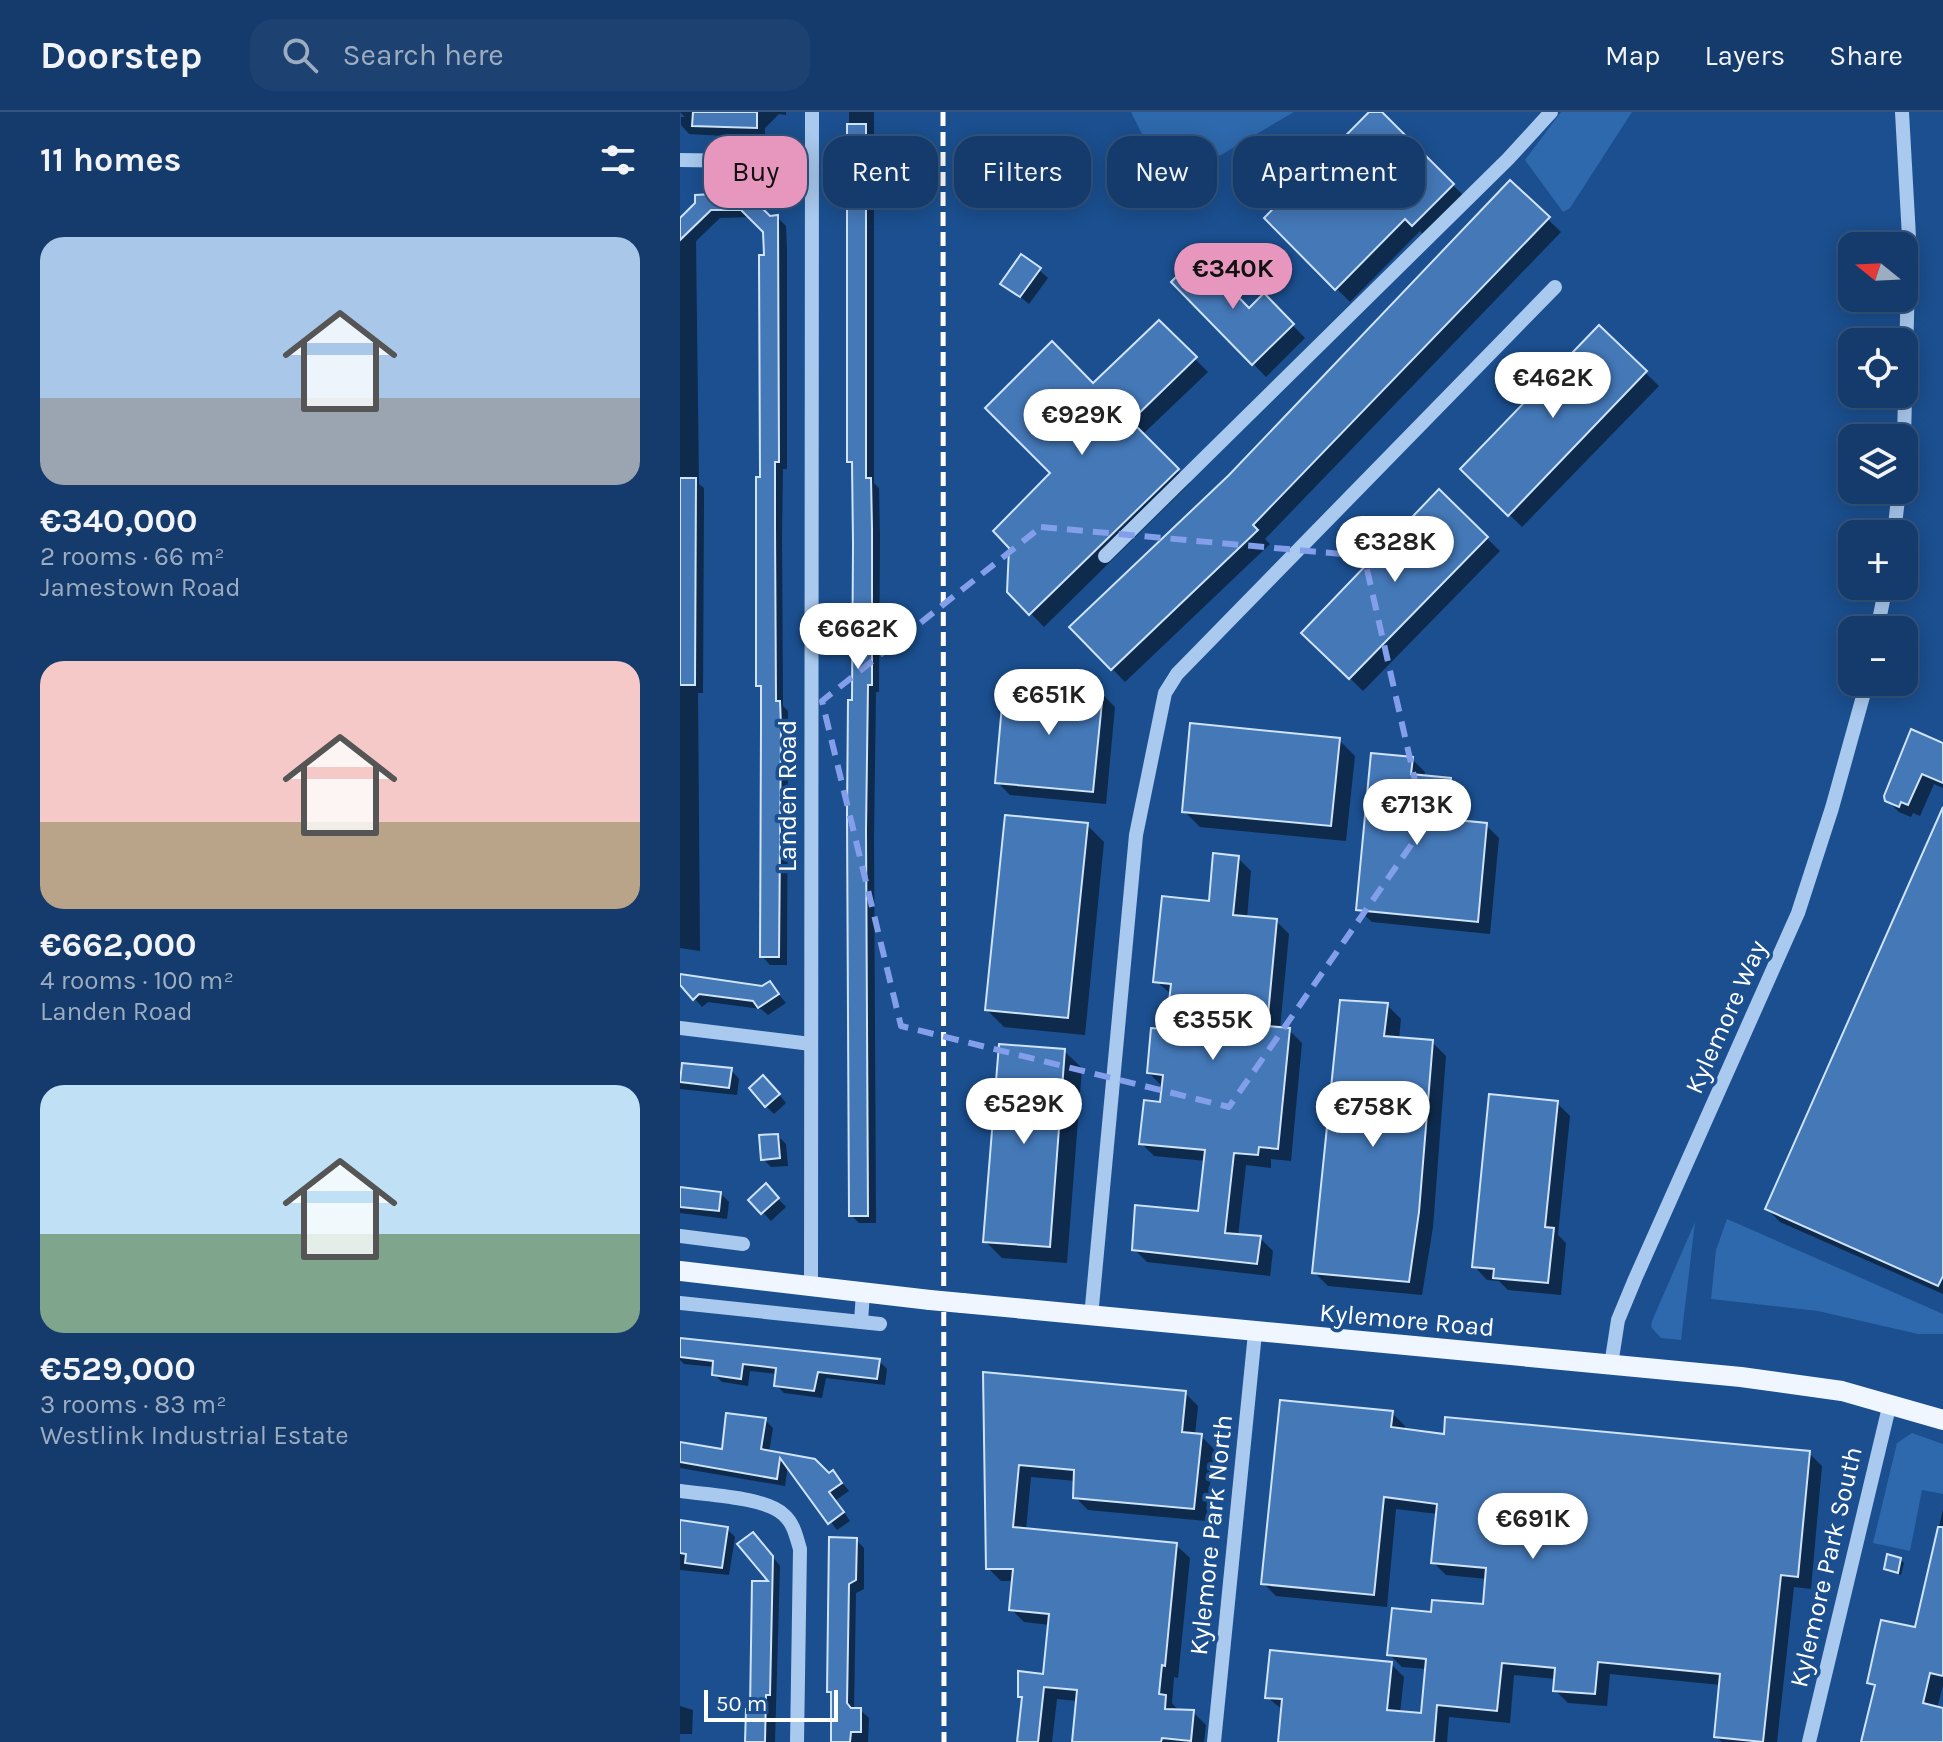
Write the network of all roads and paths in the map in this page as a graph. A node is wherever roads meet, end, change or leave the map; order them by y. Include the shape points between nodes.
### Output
1 (812, 112) edge
2 (1551, 112) edge
3 (1902, 112) edge
4 (680, 160) edge
5 (812, 162) junction
6 (1555, 287) dead end
7 (1905, 424) edge
8 (1105, 556) dead end
9 (1863, 696) edge
10 (680, 1028) edge
11 (811, 1044) junction
12 (680, 1236) edge
13 (743, 1244) dead end
14 (680, 1271) edge
15 (811, 1287) junction
16 (863, 1292) junction
17 (680, 1303) edge
18 (1091, 1317) junction
19 (861, 1322) junction
20 (880, 1324) dead end
21 (1255, 1333) junction
22 (1611, 1365) junction
23 (1890, 1403) junction
24 (1943, 1420) edge
25 (680, 1491) edge
26 (797, 1742) edge
27 (1214, 1742) edge
28 (1809, 1742) edge

1 - 5 street, Landen Road
2 - 8 street
3 - 7 street via 1910,293
4 - 5 street
5 - 11 street, Landen Road
6 - 18 street via 1177,674 1165,693 1136,835
9 - 22 street, Kylemore Way via 1798,913 1628,1294
10 - 11 street
11 - 15 street, Landen Road
12 - 13 street
14 - 15 main road, Kylemore Road
15 - 16 main road, Kylemore Road
16 - 18 main road, Kylemore Road, bridge
16 - 19 street
17 - 19 street
18 - 21 main road, Kylemore Road
19 - 20 street
21 - 22 main road, Kylemore Road
21 - 27 street, Kylemore Park North
22 - 23 main road, Kylemore Road via 1799,1384
23 - 24 main road, Kylemore Road
23 - 28 street, Kylemore Park South
25 - 26 street via 764,1504 782,1512 793,1525 800,1549

